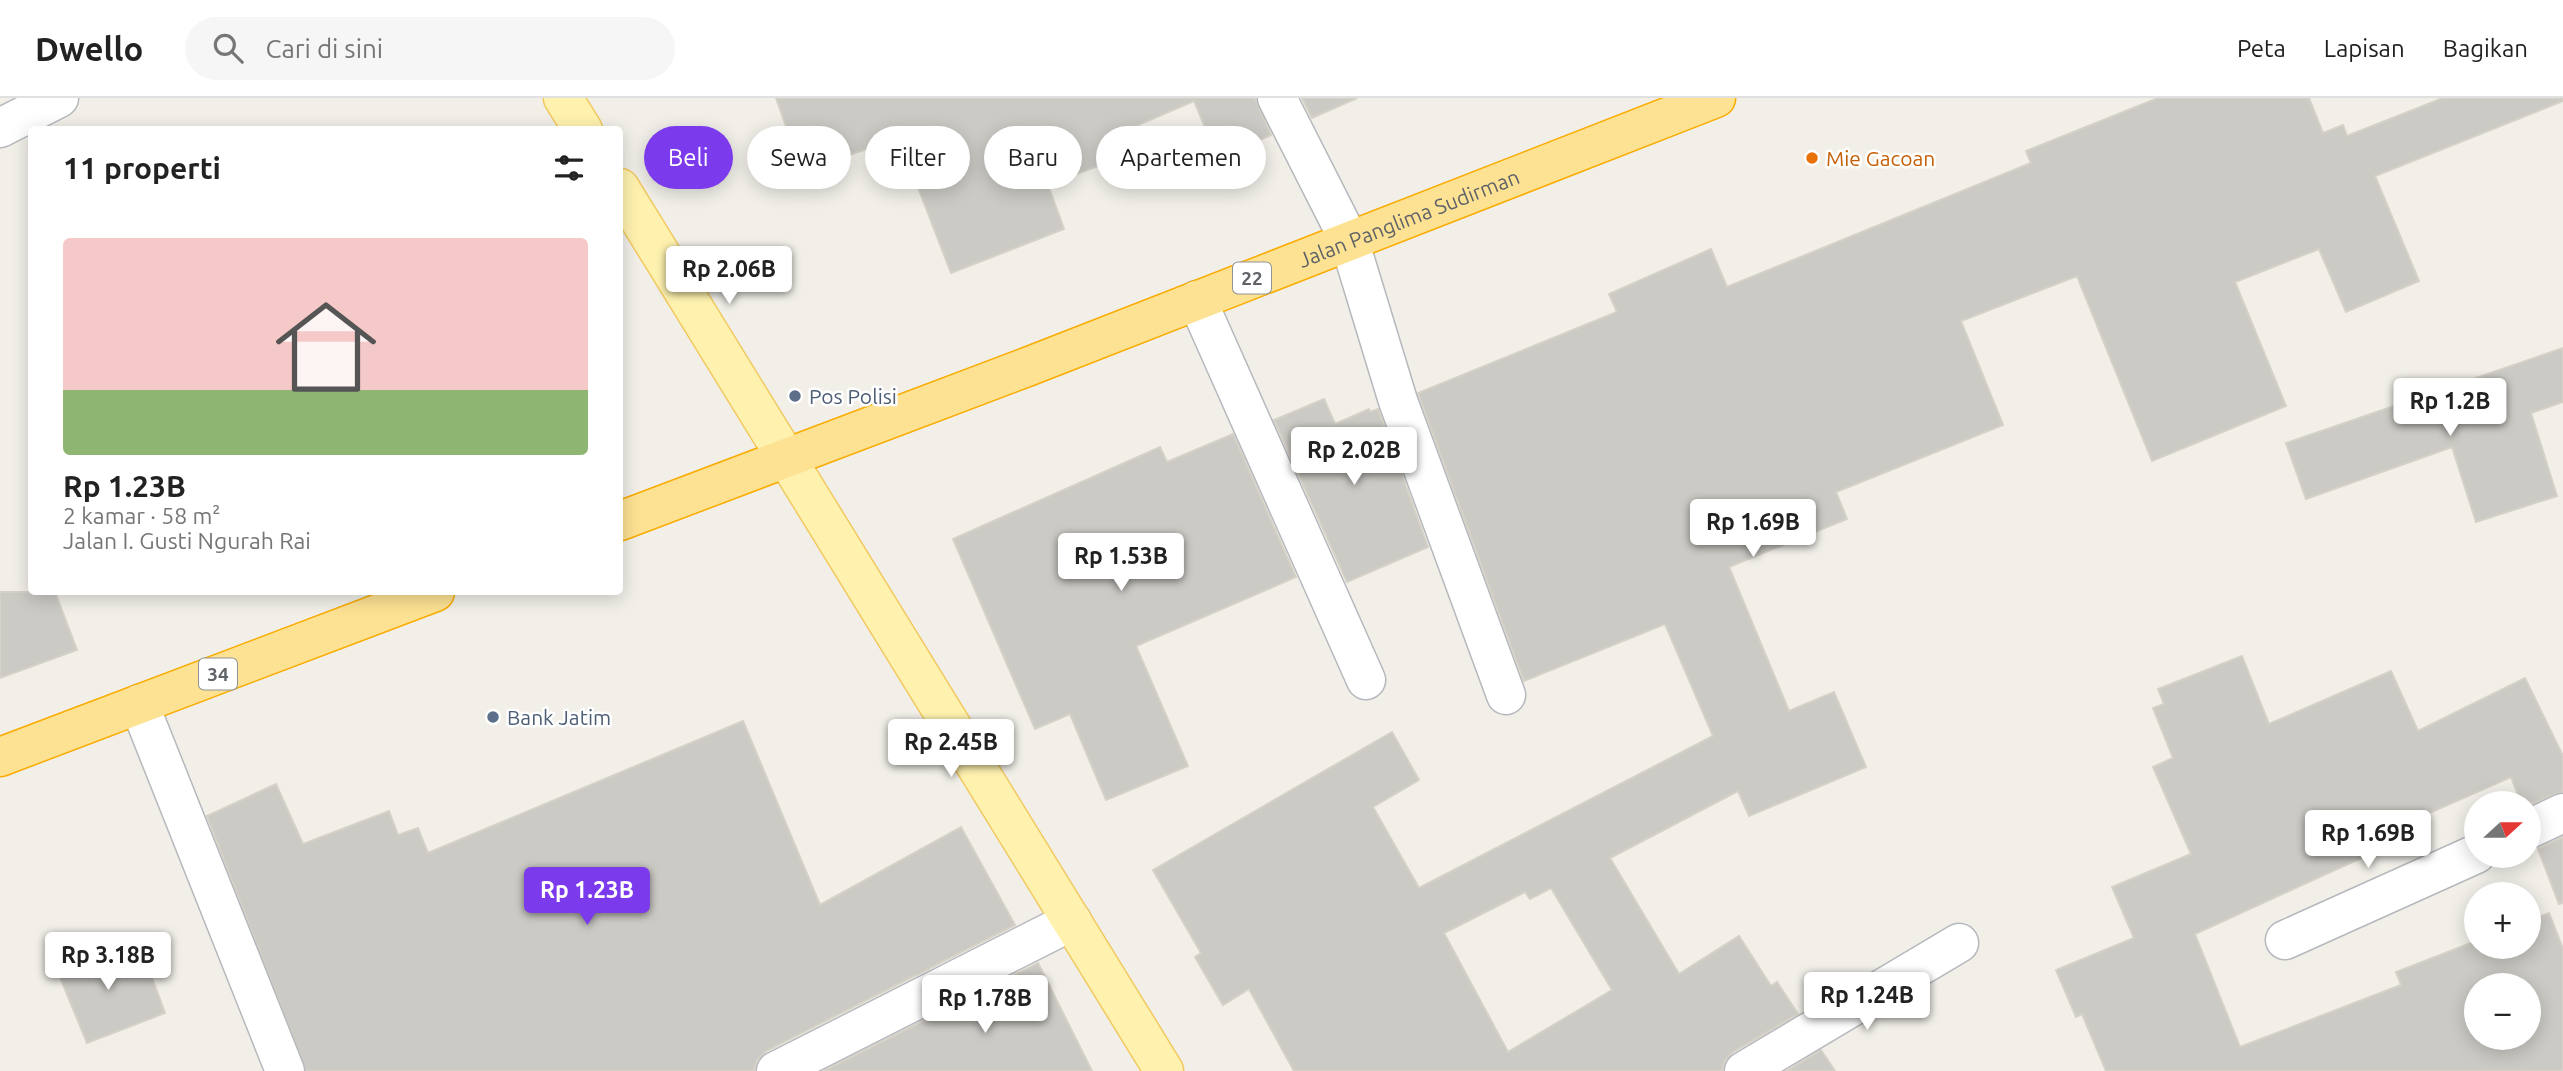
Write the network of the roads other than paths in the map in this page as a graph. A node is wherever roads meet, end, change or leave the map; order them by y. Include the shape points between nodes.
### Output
1 (59, 98) edge
2 (563, 98) edge
3 (1278, 98) edge
4 (1716, 98) edge
5 (580, 126) edge
6 (0, 128) edge
7 (623, 192) edge
8 (1349, 240) junction
9 (1197, 300) junction
10 (786, 458) junction
11 (623, 520) edge
12 (427, 595) edge
13 (1366, 680) dead end
14 (1506, 695) dead end
15 (139, 704) junction
16 (0, 757) edge
17 (2563, 813) edge
18 (2541, 823) edge
19 (2464, 859) edge
20 (1072, 920) junction
21 (2285, 940) dead end
22 (1959, 943) dead end
23 (285, 1071) edge
24 (776, 1071) edge
25 (1164, 1071) edge
26 (1744, 1071) edge

1 - 6 street
2 - 5 main road
3 - 8 street
4 - 8 highway, Jalan Panglima Sudirman / 22
7 - 10 main road
8 - 9 highway, Jalan Panglima Sudirman / 22
8 - 14 street via 1398,401
9 - 10 highway, Jalan Panglima Sudirman / 22
9 - 13 street
10 - 11 highway, Jalan Panglima Sudirman
10 - 20 main road
12 - 15 highway, 34
15 - 16 highway, 34
15 - 23 street
17 - 18 street
19 - 21 street
20 - 24 street
20 - 25 main road
22 - 26 street

